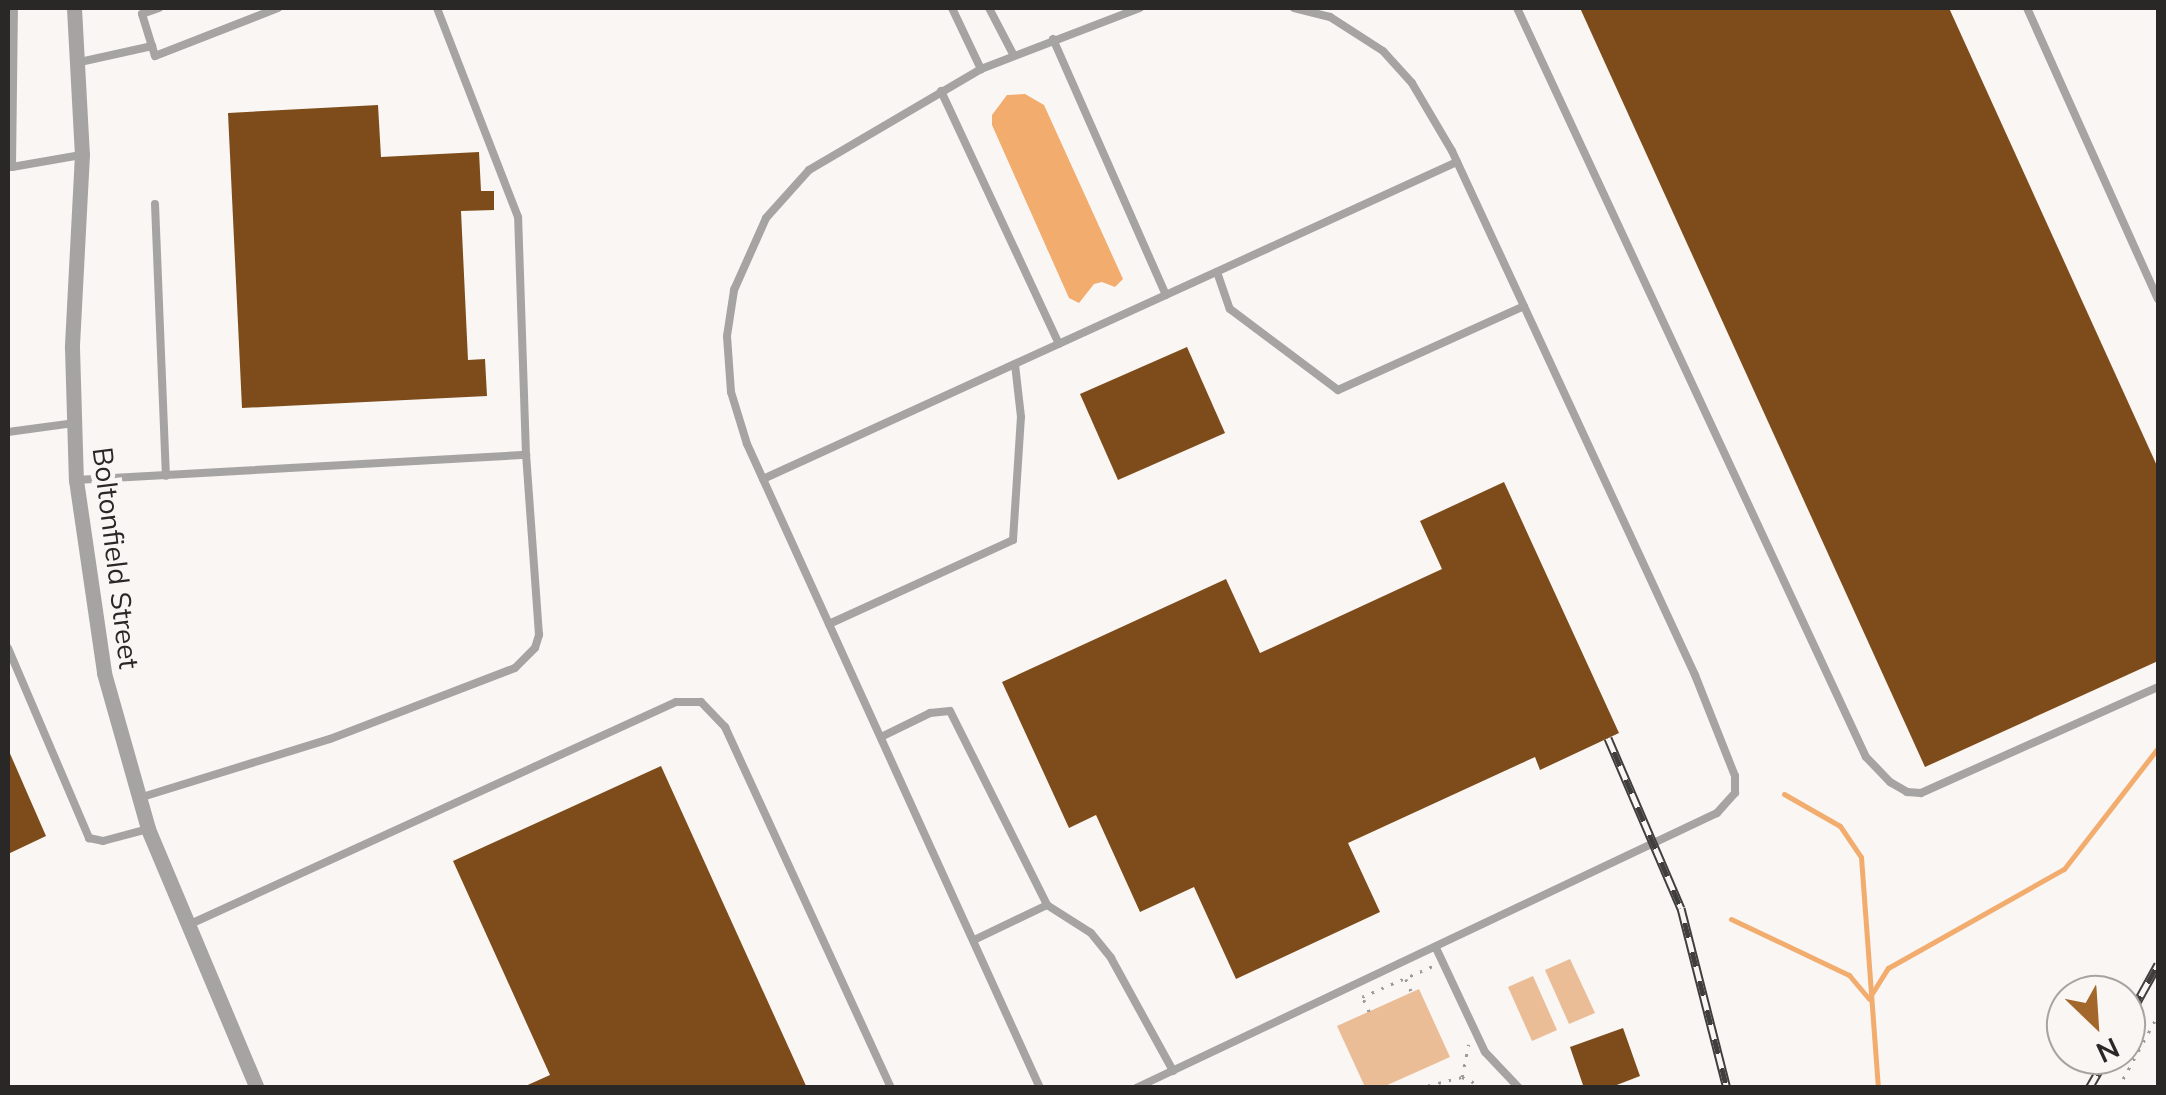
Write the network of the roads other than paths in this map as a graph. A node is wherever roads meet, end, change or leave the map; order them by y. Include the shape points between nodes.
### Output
1 (14, 8) edge
2 (74, 8) edge
3 (159, 8) edge
4 (278, 8) edge
5 (438, 8) edge
6 (952, 8) edge
7 (990, 8) edge
8 (1140, 8) edge
9 (1294, 8) edge
10 (1517, 8) edge
11 (2027, 8) edge
12 (10, 35) edge
13 (1053, 39) junction
14 (152, 46) junction
15 (1012, 54) junction
16 (80, 62) junction
17 (980, 69) junction
18 (10, 83) edge
19 (941, 91) junction
20 (10, 131) edge
21 (82, 154) junction
22 (1457, 162) junction
23 (10, 168) edge
24 (155, 204) dead end
25 (1216, 272) junction
26 (1166, 294) junction
27 (2158, 299) edge
28 (1524, 306) junction
29 (1059, 344) junction
30 (1015, 364) junction
31 (74, 423) junction
32 (8, 432) edge
33 (526, 455) junction
34 (166, 476) junction
35 (762, 479) junction
36 (76, 480) junction
37 (829, 624) junction
38 (8, 648) edge
39 (2158, 687) edge
40 (880, 736) junction
41 (137, 798) junction
42 (148, 829) junction
43 (1048, 906) junction
44 (186, 926) junction
45 (974, 940) junction
46 (1436, 948) junction
47 (1172, 1071) junction
48 (258, 1088) edge
49 (892, 1088) edge
50 (1040, 1088) edge
51 (1136, 1088) edge
52 (1519, 1088) edge

1 - 12 lane
2 - 16 street, Boltonfield Street
3 - 14 lane via 142,14
4 - 14 lane via 156,56
5 - 33 lane via 518,216
6 - 17 lane
7 - 15 lane
8 - 13 lane
9 - 22 lane via 1330,17 1383,52 1412,84
10 - 39 lane via 1866,757 1890,782 1922,793
11 - 27 lane
12 - 18 lane
13 - 15 lane
13 - 26 lane
14 - 16 lane
15 - 17 lane
16 - 21 street, Boltonfield Street
17 - 19 lane
18 - 20 lane
19 - 29 lane
19 - 35 lane via 810,170 766,218 734,290 727,336 731,392
20 - 23 lane
21 - 23 lane
21 - 31 street, Boltonfield Street
22 - 25 lane
22 - 28 lane
24 - 34 lane
25 - 26 lane
25 - 28 lane via 1230,309 1338,390
26 - 29 lane
28 - 46 lane via 1695,674 1735,776 1735,793 1717,812
29 - 30 lane
30 - 35 lane
30 - 37 lane via 1021,418 1013,540
31 - 32 lane
31 - 36 street, Boltonfield Street
33 - 34 lane
33 - 41 lane via 539,635 536,648 514,668 330,739
34 - 36 lane
35 - 37 lane
36 - 41 street, Boltonfield Street via 104,673
37 - 40 lane
38 - 42 lane via 89,838
40 - 43 lane via 950,711
40 - 45 lane
41 - 42 street, Boltonfield Street
42 - 44 street, Boltonfield Street
43 - 45 lane
43 - 47 lane via 1091,933 1111,958
44 - 48 street, Boltonfield Street
44 - 49 lane via 676,702 701,702 724,727
45 - 50 lane
46 - 47 lane
46 - 52 lane via 1485,1052
47 - 51 lane

